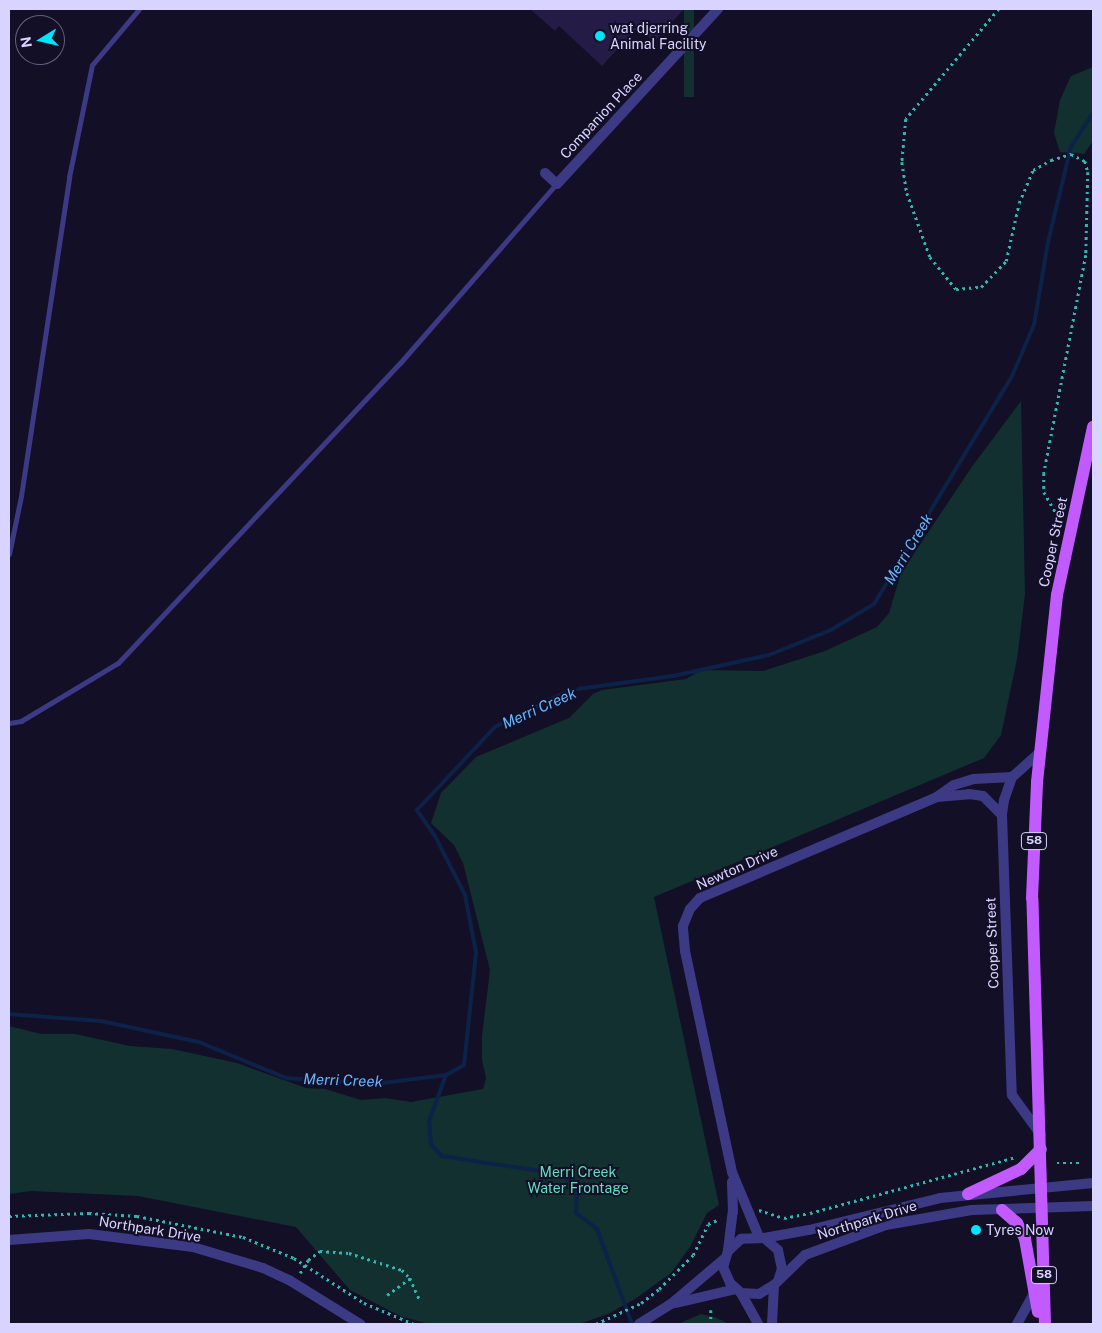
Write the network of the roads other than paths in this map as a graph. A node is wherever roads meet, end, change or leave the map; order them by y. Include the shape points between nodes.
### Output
1 (139, 9) edge
2 (718, 9) edge
3 (545, 173) dead end
4 (557, 184) junction
5 (1093, 427) edge
6 (9, 554) edge
7 (9, 719) edge
8 (21, 721) junction
9 (9, 723) edge
10 (1039, 754) junction
11 (1012, 778) junction
12 (937, 797) junction
13 (1002, 815) junction
14 (1041, 1136) junction
15 (1042, 1149) junction
16 (732, 1172) junction
17 (1093, 1183) edge
18 (1042, 1187) junction
19 (968, 1194) junction
20 (1093, 1206) edge
21 (1043, 1208) junction
22 (1002, 1210) junction
23 (761, 1237) junction
24 (9, 1240) edge
25 (726, 1255) junction
26 (777, 1282) junction
27 (738, 1291) junction
28 (1035, 1291) junction
29 (671, 1304) junction
30 (644, 1322) edge
31 (360, 1324) edge
32 (758, 1324) edge
33 (772, 1324) edge
34 (1016, 1324) edge
35 (1040, 1324) edge
36 (1045, 1324) edge

1 - 6 lane via 92,65 69,177 21,496
2 - 4 street, Companion Place
3 - 4 street
4 - 8 lane via 380,385 118,663
5 - 10 main road, Cooper Street / 58 via 1057,595
7 - 8 lane
8 - 9 lane
10 - 11 street
10 - 14 main road, Cooper Street / 58 via 1032,898
11 - 12 street, Newton Drive via 974,779 954,785
11 - 13 street, Cooper Street
12 - 13 street, Newton Drive via 983,796
12 - 16 street, Newton Drive via 700,898 684,919 685,950
13 - 14 street, Cooper Street via 1012,1095
14 - 15 main road, Cooper Street / 58
15 - 18 main road, Cooper Street / 58
15 - 19 main road via 1021,1169
16 - 23 street, Newton Drive
16 - 25 street, Newton Drive via 733,1212
17 - 18 street, Northpark Drive
18 - 19 street, Northpark Drive
18 - 21 main road, Cooper Street / 58
19 - 23 street, Northpark Drive via 905,1204 809,1230
20 - 21 street, Northpark Drive
21 - 22 street, Northpark Drive
21 - 36 main road, Cooper Street / 58
22 - 26 street, Northpark Drive via 948,1212 886,1225 816,1250
22 - 28 main road via 1017,1223 1025,1239
23 - 25 street via 741,1238
23 - 26 street via 778,1250 781,1259
24 - 31 street, Northpark Drive via 89,1234 193,1247 262,1268 296,1284
25 - 27 street via 725,1276
25 - 29 street
26 - 27 street via 759,1294
26 - 33 street
27 - 29 street
27 - 32 street
28 - 34 street
28 - 35 main road
29 - 30 street

